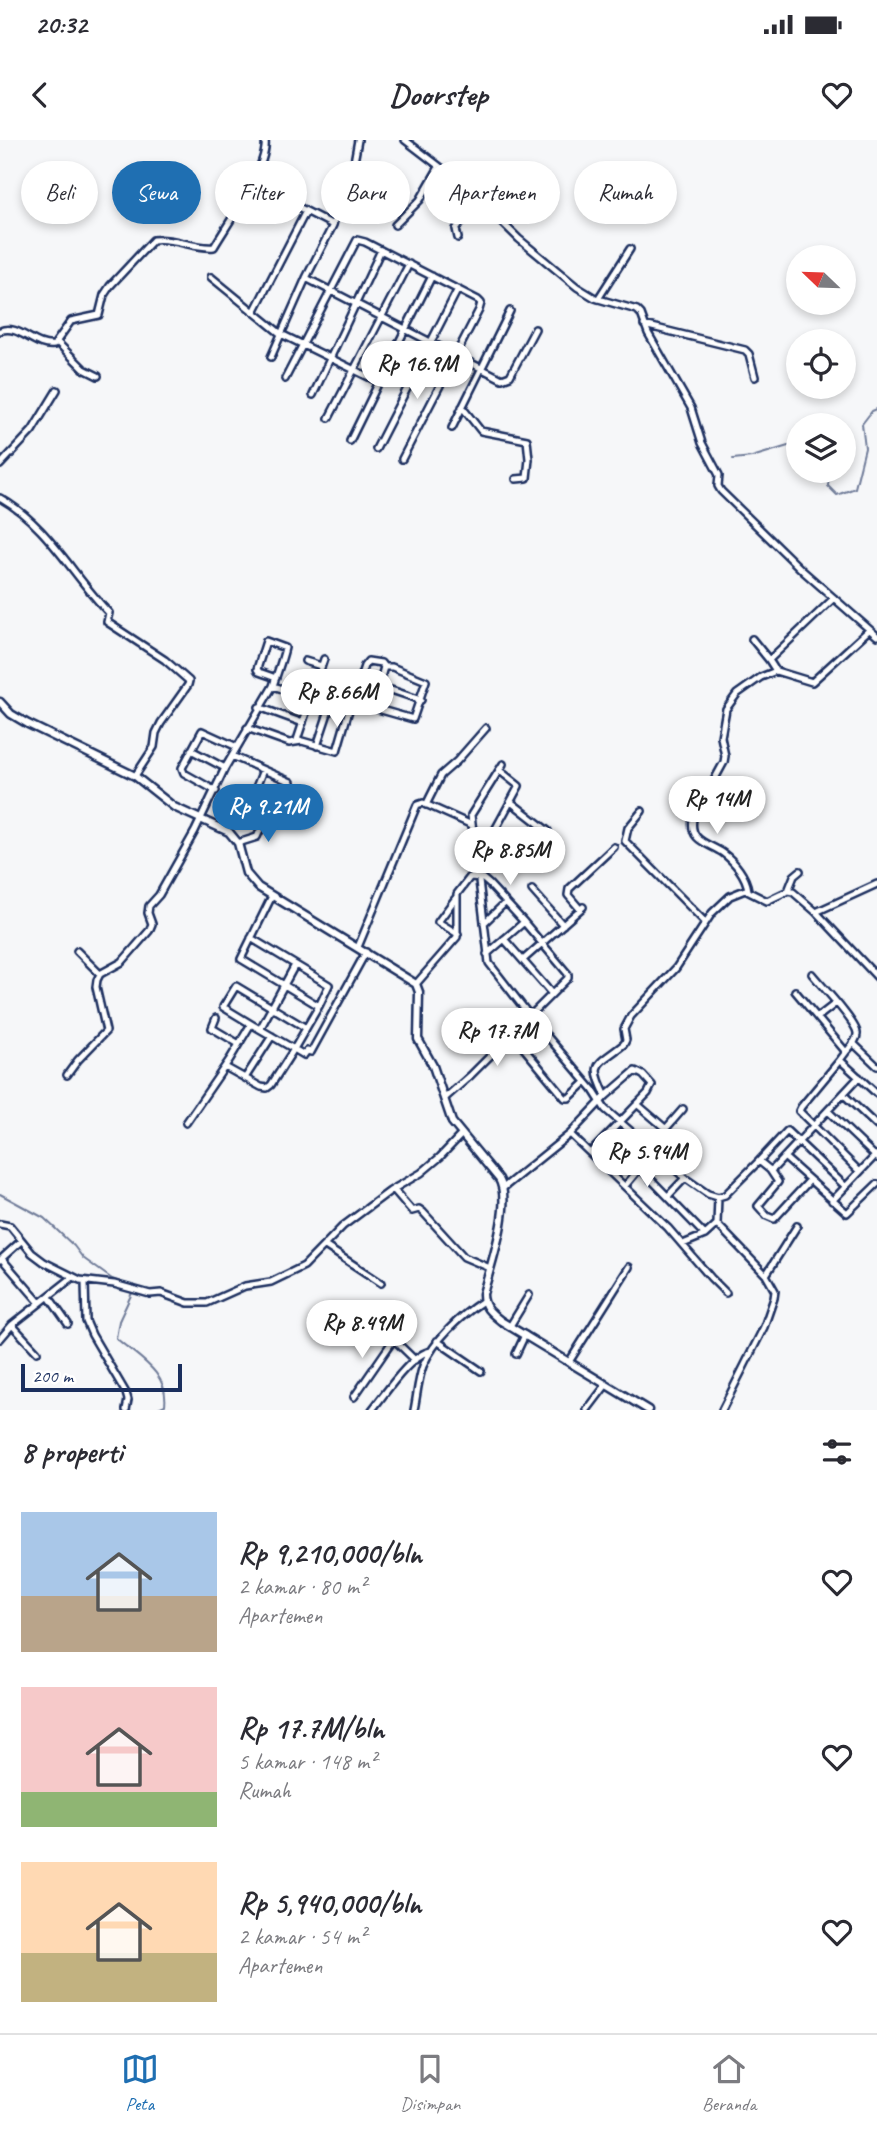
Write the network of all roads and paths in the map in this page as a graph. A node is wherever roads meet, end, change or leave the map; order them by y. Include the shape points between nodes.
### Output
1 (265, 140) edge
2 (358, 140) edge
3 (405, 140) edge
4 (262, 161) edge
5 (431, 161) edge
6 (424, 193) edge
7 (307, 212) edge
8 (228, 224) edge
9 (299, 224) edge
10 (460, 224) edge
11 (504, 224) edge
12 (334, 225) junction
13 (395, 225) dead end
14 (458, 238) dead end
15 (630, 248) dead end
16 (381, 250) junction
17 (409, 264) junction
18 (432, 276) junction
19 (211, 277) dead end
20 (306, 278) junction
21 (458, 289) junction
22 (330, 290) junction
23 (598, 299) junction
24 (356, 304) junction
25 (510, 311) dead end
26 (254, 312) junction
27 (382, 317) junction
28 (644, 325) junction
29 (405, 329) junction
30 (535, 329) dead end
31 (0, 331) edge
32 (281, 334) junction
33 (57, 342) junction
34 (431, 342) junction
35 (303, 344) junction
36 (456, 355) junction
37 (271, 357) dead end
38 (330, 358) junction
39 (481, 368) junction
40 (354, 371) junction
41 (98, 376) dead end
42 (755, 377) dead end
43 (285, 379) dead end
44 (379, 382) junction
45 (57, 390) dead end
46 (313, 395) dead end
47 (463, 407) junction
48 (329, 418) dead end
49 (452, 428) dead end
50 (351, 441) dead end
51 (376, 449) dead end
52 (402, 460) dead end
53 (0, 465) edge
54 (516, 479) dead end
55 (0, 498) edge
56 (834, 598) junction
57 (869, 630) junction
58 (877, 636) edge
59 (752, 639) dead end
60 (324, 659) dead end
61 (769, 660) junction
62 (305, 661) dead end
63 (321, 666) junction
64 (384, 667) junction
65 (776, 671) junction
66 (276, 678) junction
67 (273, 685) junction
68 (379, 686) junction
69 (311, 698) junction
70 (421, 700) junction
71 (0, 702) edge
72 (353, 702) junction
73 (331, 704) junction
74 (259, 707) junction
75 (372, 708) junction
76 (349, 710) junction
77 (303, 723) junction
78 (247, 728) junction
79 (485, 728) dead end
80 (297, 740) junction
81 (317, 746) junction
82 (237, 747) junction
83 (191, 750) junction
84 (232, 756) junction
85 (225, 768) junction
86 (263, 770) junction
87 (135, 776) junction
88 (291, 782) dead end
89 (216, 791) junction
90 (511, 802) junction
91 (426, 805) junction
92 (642, 811) dead end
93 (201, 820) junction
94 (473, 825) junction
95 (548, 831) dead end
96 (238, 843) junction
97 (614, 847) dead end
98 (476, 856) junction
99 (800, 871) dead end
100 (479, 878) junction
101 (877, 884) edge
102 (532, 890) dead end
103 (748, 890) junction
104 (788, 891) junction
105 (272, 896) junction
106 (456, 897) junction
107 (506, 902) junction
108 (816, 912) junction
109 (524, 922) junction
110 (705, 922) junction
111 (484, 923) junction
112 (563, 925) junction
113 (458, 934) junction
114 (251, 938) junction
115 (504, 939) junction
116 (542, 943) junction
117 (358, 947) junction
118 (77, 951) dead end
119 (366, 953) junction
120 (487, 954) junction
121 (523, 960) junction
122 (295, 965) junction
123 (100, 974) junction
124 (811, 974) dead end
125 (877, 977) edge
126 (416, 984) junction
127 (283, 985) junction
128 (795, 991) dead end
129 (552, 994) junction
130 (836, 1003) junction
131 (318, 1006) junction
132 (273, 1007) junction
133 (530, 1016) junction
134 (818, 1017) junction
135 (216, 1018) dead end
136 (251, 1024) junction
137 (306, 1028) junction
138 (260, 1029) junction
139 (512, 1034) junction
140 (272, 1036) junction
141 (853, 1043) junction
142 (239, 1044) junction
143 (294, 1049) junction
144 (846, 1052) junction
145 (840, 1060) junction
146 (877, 1066) edge
147 (225, 1067) junction
148 (67, 1075) dead end
149 (859, 1077) junction
150 (245, 1078) junction
151 (586, 1082) junction
152 (843, 1094) junction
153 (877, 1094) edge
154 (606, 1097) junction
155 (445, 1098) junction
156 (599, 1103) junction
157 (637, 1104) junction
158 (682, 1109) dead end
159 (828, 1111) junction
160 (620, 1122) junction
161 (186, 1123) dead end
162 (813, 1125) junction
163 (877, 1126) edge
164 (666, 1129) junction
165 (570, 1133) junction
166 (461, 1135) junction
167 (636, 1138) junction
168 (799, 1141) junction
169 (652, 1150) junction
170 (590, 1153) junction
171 (876, 1156) edge
172 (784, 1157) junction
173 (759, 1161) junction
174 (640, 1168) junction
175 (607, 1169) junction
176 (770, 1170) junction
177 (859, 1171) junction
178 (685, 1178) junction
179 (809, 1181) junction
180 (877, 1184) edge
181 (625, 1186) junction
182 (845, 1186) junction
183 (503, 1188) junction
184 (393, 1189) junction
185 (668, 1196) junction
186 (718, 1197) junction
187 (832, 1200) junction
188 (0, 1224) edge
189 (717, 1224) junction
190 (797, 1226) dead end
191 (705, 1235) junction
192 (21, 1241) junction
193 (682, 1244) junction
194 (325, 1245) junction
195 (1, 1260) edge
196 (629, 1267) dead end
197 (490, 1268) junction
198 (766, 1275) junction
199 (73, 1277) junction
200 (85, 1282) junction
201 (381, 1283) dead end
202 (726, 1293) dead end
203 (529, 1295) dead end
204 (49, 1297) junction
205 (483, 1301) junction
206 (40, 1303) junction
207 (68, 1324) dead end
208 (12, 1325) junction
209 (380, 1326) dead end
210 (510, 1326) junction
211 (525, 1335) junction
212 (0, 1339) edge
213 (394, 1339) junction
214 (438, 1342) junction
215 (431, 1351) junction
216 (37, 1352) dead end
217 (516, 1354) dead end
218 (415, 1360) junction
219 (569, 1362) junction
220 (481, 1371) dead end
221 (606, 1385) junction
222 (354, 1397) dead end
223 (378, 1402) junction
224 (126, 1410) edge
225 (372, 1410) edge
226 (384, 1410) edge
227 (414, 1410) edge
228 (587, 1410) edge
229 (648, 1410) edge
230 (722, 1410) edge

1 - 4 street
2 - 12 street
3 - 5 street
6 - 13 street
7 - 12 street
8 - 33 street via 214,247 153,240 106,291 99,315 71,321
9 - 26 street
10 - 14 street
11 - 23 street via 576,287
12 - 20 street
15 - 23 street
16 - 17 street
16 - 22 street via 355,242
16 - 24 street
17 - 18 street
17 - 27 street
18 - 21 street
18 - 29 street
19 - 26 street
20 - 22 street
20 - 32 street
21 - 34 street
21 - 36 street via 481,306
22 - 24 street
22 - 35 street
23 - 28 street via 637,310
24 - 27 street
24 - 38 street
25 - 39 street
26 - 32 street
27 - 29 street
27 - 40 street
28 - 42 street via 748,351
28 - 56 street via 691,408 719,475 721,491
29 - 34 street
29 - 44 street
30 - 39 street via 507,379
31 - 33 street via 13,329 44,345
32 - 35 street
32 - 37 street
33 - 41 street via 84,369
34 - 36 street
34 - 51 street
35 - 38 street
35 - 43 street
36 - 39 street
36 - 52 street
38 - 40 street
38 - 46 street
39 - 47 street
40 - 44 street
40 - 48 street
44 - 50 street
45 - 53 street via 32,430
47 - 49 street
47 - 54 street via 481,431 527,440 527,478
55 - 87 street via 19,509 58,549 109,613 107,622 189,681 161,723 154,747
56 - 57 street
56 - 61 street
57 - 58 street
57 - 65 street via 812,682
59 - 61 street
60 - 63 street
61 - 65 street
62 - 63 street
63 - 69 street
64 - 68 street
64 - 70 street via 424,679
64 - 72 street via 366,662
65 - 103 street via 761,677 729,704 720,737 724,762 692,821 696,837 725,855 742,874
66 - 66 street via 285,648 266,641 257,668
66 - 67 street
67 - 69 street
67 - 74 street
68 - 70 street
68 - 75 street
69 - 73 street
69 - 77 street
70 - 75 street via 413,719
71 - 87 street via 20,719
72 - 75 street
72 - 76 street
73 - 76 street
73 - 81 street
74 - 77 street
74 - 78 street
76 - 81 street via 337,751
77 - 80 street
78 - 80 street via 289,743
78 - 82 street
79 - 91 street via 441,775
80 - 81 street
82 - 83 street via 202,731
82 - 84 street
83 - 85 street
83 - 89 street via 183,772
84 - 85 street
84 - 86 street
85 - 89 street
86 - 88 street
86 - 96 street via 255,790 273,802 257,837
87 - 93 street via 174,807
89 - 93 street
90 - 94 street via 519,785 501,767 471,814
90 - 95 street
90 - 98 street
91 - 94 street
91 - 117 street via 419,804 413,813
92 - 110 street via 628,828 625,841
93 - 96 street via 229,832
93 - 123 street via 148,907 149,931 122,962
94 - 98 street
96 - 105 street via 246,873
97 - 112 street via 569,889 568,895 582,908
98 - 100 street
99 - 104 street
100 - 106 street via 470,877
100 - 107 street
100 - 111 street
101 - 108 street
102 - 112 street
103 - 104 street via 767,901
103 - 110 street via 730,896
104 - 108 street
105 - 114 street
105 - 117 street
106 - 113 street
106 - 113 street via 438,922
107 - 109 street
107 - 111 street
108 - 125 street
109 - 115 street
109 - 116 street
110 - 154 street via 676,968 631,1017 624,1029 624,1044 597,1066 595,1072
111 - 120 street
112 - 116 street
113 - 126 street
114 - 122 street
114 - 127 street via 242,962
115 - 120 street
115 - 121 street
116 - 121 street
116 - 129 street via 568,975
117 - 119 street
118 - 123 street
119 - 126 street
119 - 143 street via 311,1052 304,1055
120 - 133 street via 491,968
121 - 129 street
122 - 127 street
122 - 131 street via 328,985
123 - 148 street via 96,987 106,1031
124 - 130 street
126 - 155 street via 416,1033
127 - 131 street
127 - 132 street
128 - 134 street
129 - 133 street
130 - 134 street
130 - 141 street via 857,1032
131 - 137 street
132 - 136 street via 234,987 223,1006
132 - 137 street
132 - 138 street
133 - 139 street
133 - 151 street
134 - 144 street
135 - 142 street via 212,1028
136 - 138 street
136 - 142 street
137 - 143 street
138 - 140 street
139 - 151 street via 565,1098
139 - 155 street
140 - 143 street
140 - 150 street
141 - 144 street
141 - 146 street
142 - 147 street
143 - 150 street via 267,1088
144 - 145 street
145 - 149 street
145 - 162 street via 799,1109
147 - 150 street
147 - 161 street
149 - 152 street
149 - 153 street
151 - 156 street
152 - 159 street
152 - 163 street
154 - 156 street
154 - 157 street via 635,1071 652,1085
155 - 166 street
156 - 160 street
156 - 165 street
157 - 160 street
157 - 164 street
158 - 164 street
159 - 162 street
159 - 171 street
160 - 167 street
160 - 170 street
162 - 168 street
162 - 177 street
164 - 169 street
165 - 170 street
165 - 183 street
166 - 183 street
166 - 184 street via 421,1173
167 - 169 street
167 - 175 street
168 - 172 street
168 - 173 street via 786,1130
168 - 182 street
169 - 174 street
169 - 178 street
170 - 175 street
171 - 177 street
172 - 176 street
172 - 179 street
173 - 176 street
173 - 186 street via 727,1195
174 - 181 street
174 - 185 street
175 - 181 street
176 - 179 street via 778,1182 758,1206 774,1219
177 - 182 street
178 - 185 street
178 - 186 street
179 - 187 street
180 - 187 street via 848,1213
181 - 193 street
182 - 187 street
183 - 197 street
184 - 194 street
184 - 197 street via 412,1211 423,1212 464,1257
185 - 191 street
186 - 189 street
188 - 192 street via 10,1226
189 - 191 street
189 - 198 street
190 - 198 street
191 - 193 street
192 - 195 street
192 - 199 street via 44,1262
193 - 202 street
194 - 200 street via 290,1274 206,1303
194 - 201 street
195 - 206 street
196 - 219 street
197 - 205 street
198 - 230 street via 775,1298
199 - 200 street
199 - 204 street
200 - 224 street via 86,1321 127,1396
203 - 210 street
204 - 206 street
204 - 207 street
205 - 210 street
205 - 214 street
206 - 208 street
208 - 212 street
208 - 216 street
209 - 213 street
210 - 211 street
211 - 217 street
211 - 219 street
213 - 218 street
213 - 222 street
214 - 215 street
214 - 220 street
215 - 218 street
215 - 227 street
218 - 223 street
219 - 221 street
221 - 228 street
221 - 229 street
223 - 225 street
223 - 226 street

